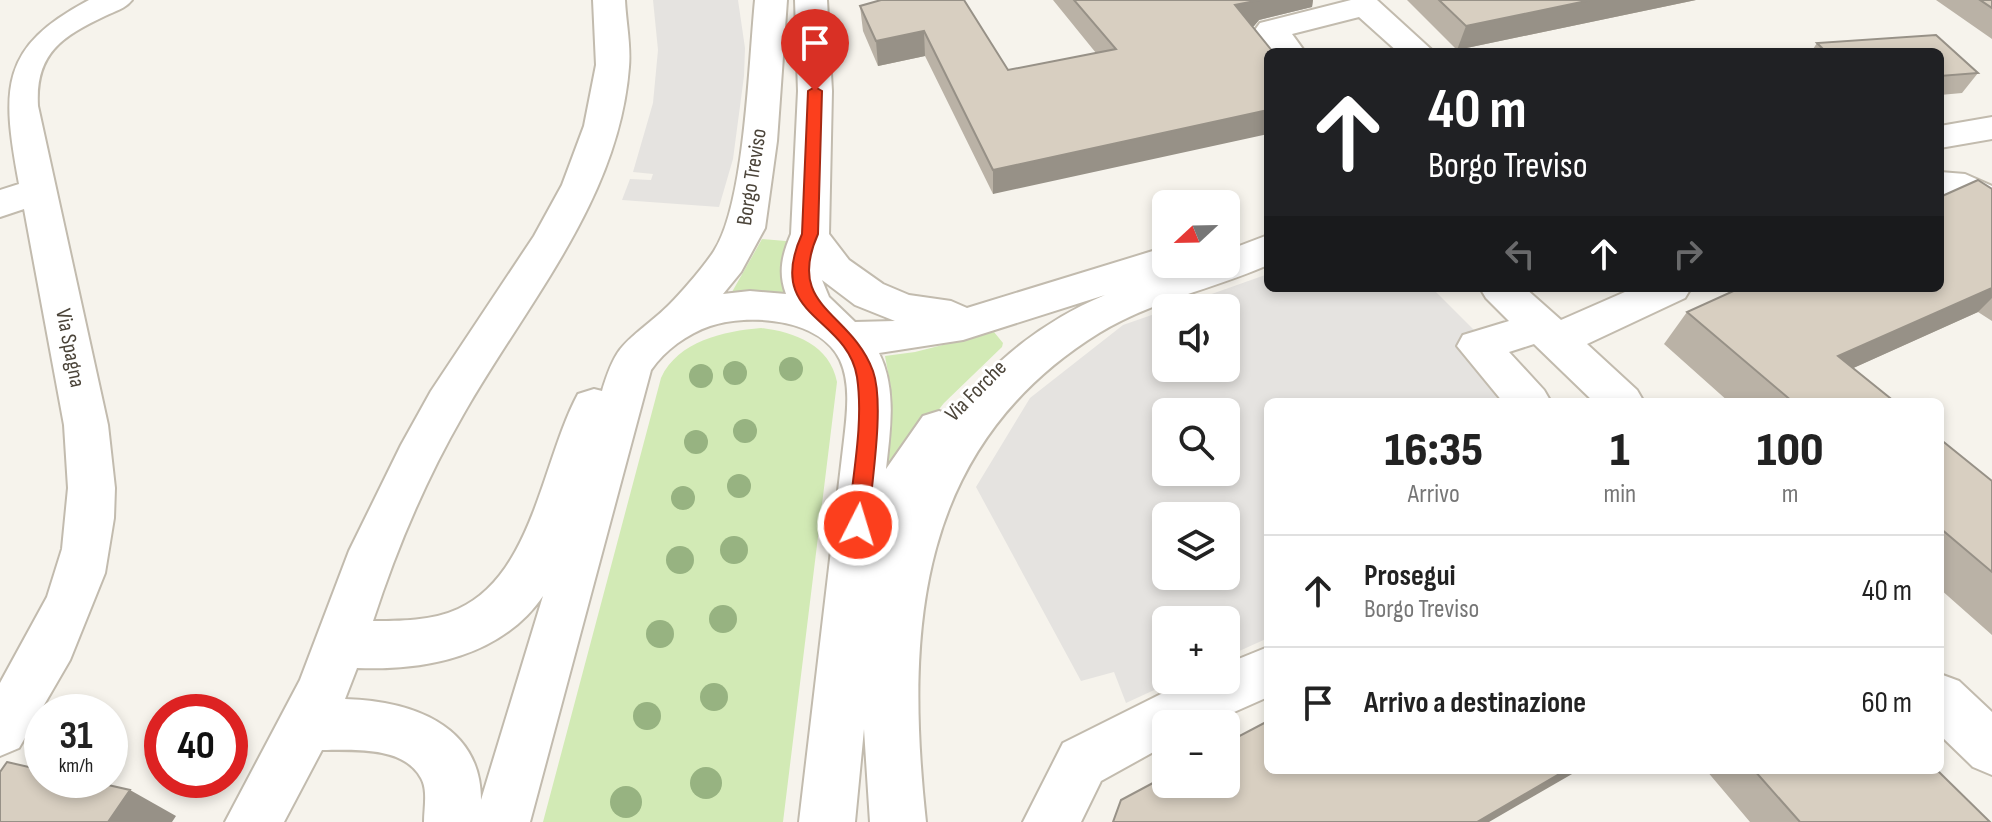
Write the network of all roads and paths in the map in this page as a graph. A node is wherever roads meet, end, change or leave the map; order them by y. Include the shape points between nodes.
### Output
1 (116, 0) edge
2 (609, 0) edge
3 (771, 0) edge
4 (811, 0) edge
5 (1286, 48) edge
6 (1413, 48) edge
7 (1992, 128) edge
8 (1944, 139) edge
9 (1944, 140) edge
10 (1992, 142) edge
11 (1944, 184) edge
12 (19, 198) edge
13 (1992, 203) edge
14 (1264, 226) edge
15 (810, 234) junction
16 (1240, 235) edge
17 (1264, 251) edge
18 (1152, 266) edge
19 (1152, 270) edge
20 (1504, 292) edge
21 (1660, 292) edge
22 (998, 315) junction
23 (670, 328) junction
24 (840, 333) junction
25 (1548, 333) junction
26 (631, 366) junction
27 (1525, 398) edge
28 (1618, 398) edge
29 (853, 584) junction
30 (338, 644) junction
31 (1264, 673) edge
32 (1944, 703) edge
33 (307, 724) junction
34 (0, 730) edge
35 (1992, 748) edge
36 (253, 822) edge
37 (452, 822) edge
38 (502, 822) edge
39 (827, 822) edge
40 (898, 822) edge
41 (1051, 822) edge

1 - 12 street, Via Spagna via 53,33 21,70
2 - 30 street via 613,69 588,166 559,228 431,430 374,550
3 - 23 street, Borgo Treviso via 746,228 711,283
4 - 15 street via 815,91
5 - 6 street via 1271,30 1365,6
7 - 8 street
9 - 10 street
11 - 13 street via 1965,186
12 - 34 street, Via Spagna via 88,440 92,505 80,574 61,622
14 - 16 street
15 - 22 street via 830,264 874,298 926,313
15 - 24 street via 799,277 815,311
17 - 40 street via 1119,305 1063,335 993,397 952,453 911,547 896,618 891,718
18 - 22 street, Via Forche
19 - 29 street, Via Forche via 1088,305 986,376 906,476
20 - 25 street
21 - 25 street
22 - 24 street, Via Forche via 881,338
23 - 24 street via 698,314 744,306 807,314
23 - 26 street via 647,343
24 - 29 street via 861,359 867,391
25 - 27 street via 1478,346
25 - 28 street
26 - 30 street via 592,409 535,562 519,591 496,614 424,643
26 - 38 street
29 - 39 street
30 - 33 street
31 - 41 street via 1082,762
32 - 35 street
33 - 36 street
33 - 37 street via 375,724 413,735 447,770 455,799

